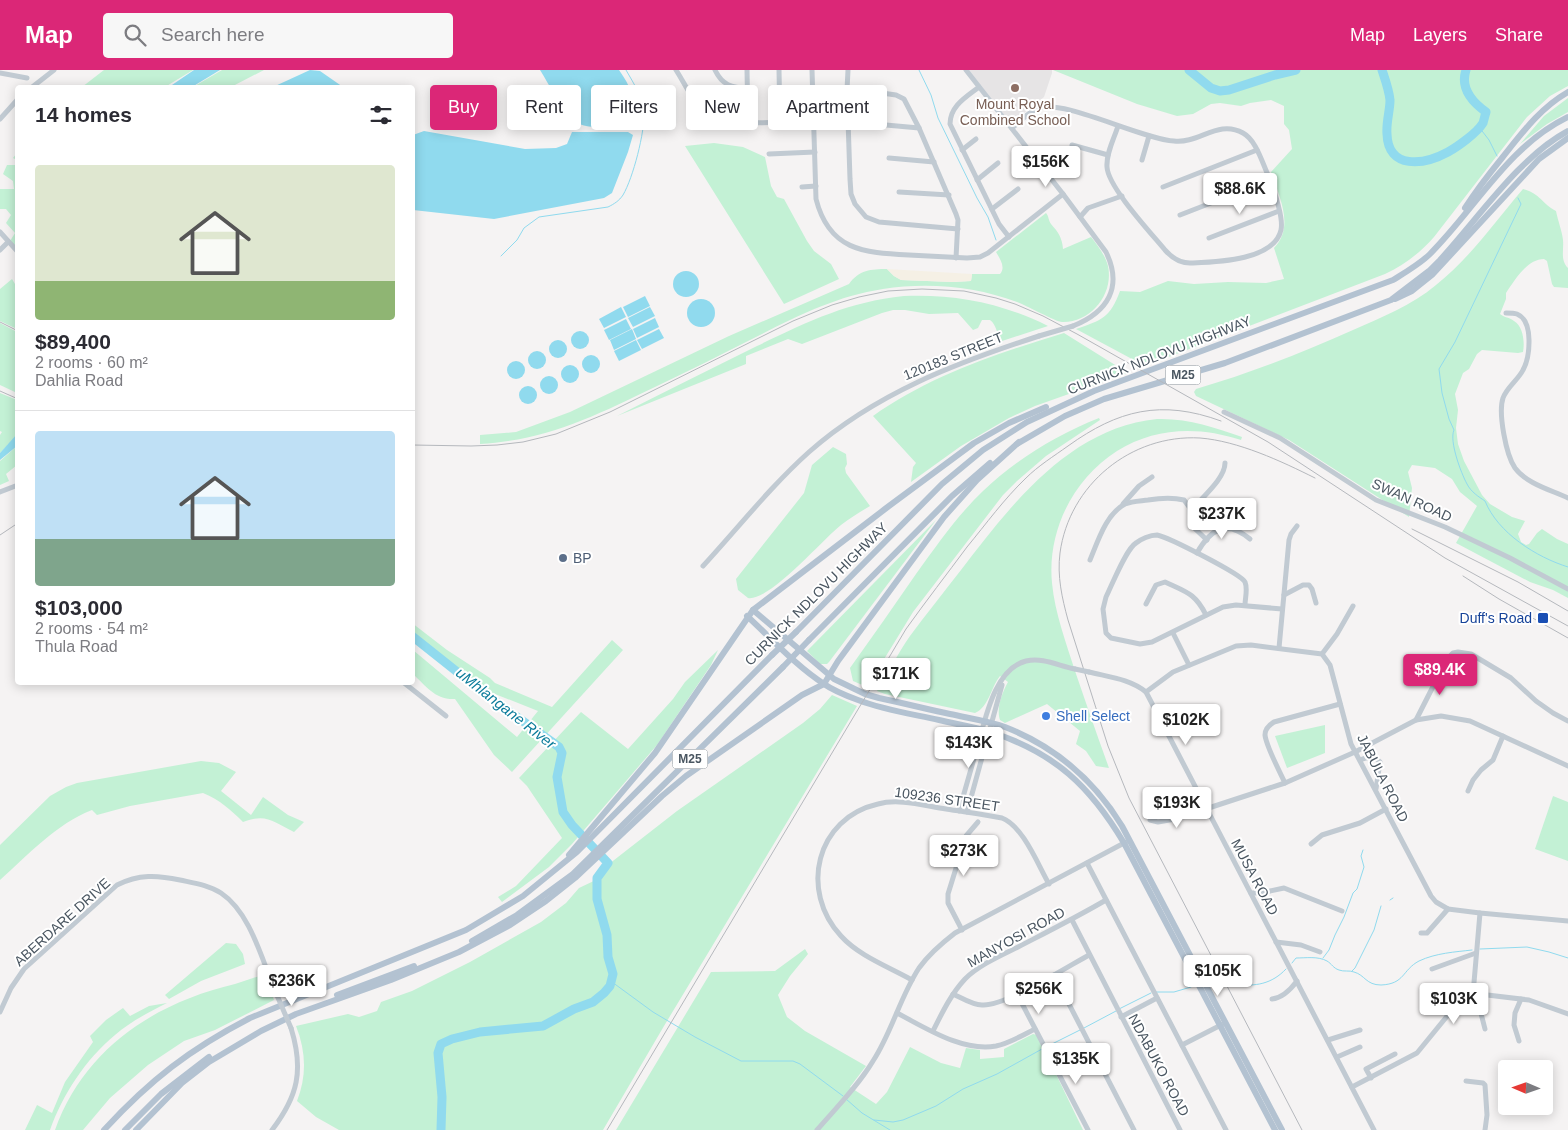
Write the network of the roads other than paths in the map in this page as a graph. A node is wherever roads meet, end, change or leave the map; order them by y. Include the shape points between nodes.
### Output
1 (54, 70) edge
2 (676, 70) edge
3 (716, 70) edge
4 (747, 70) edge
5 (779, 70) edge
6 (812, 70) edge
7 (848, 70) edge
8 (966, 70) edge
9 (1, 73) edge
10 (27, 78) dead end
11 (35, 85) edge
12 (727, 85) edge
13 (747, 85) edge
14 (779, 85) edge
15 (813, 85) edge
16 (846, 85) edge
17 (686, 86) edge
18 (979, 87) junction
19 (1568, 92) edge
20 (887, 94) edge
21 (15, 102) edge
22 (1568, 118) edge
23 (0, 119) edge
24 (887, 125) edge
25 (1118, 126) junction
26 (919, 128) junction
27 (1012, 128) junction
28 (815, 130) edge
29 (848, 130) edge
30 (1568, 131) edge
31 (1149, 136) junction
32 (1568, 138) edge
33 (976, 139) dead end
34 (1072, 145) dead end
35 (962, 150) junction
36 (1257, 150) junction
37 (816, 152) junction
38 (769, 154) dead end
39 (1108, 155) junction
40 (889, 158) dead end
41 (1142, 160) dead end
42 (934, 162) junction
43 (998, 163) dead end
44 (977, 180) junction
45 (1270, 180) junction
46 (816, 186) junction
47 (1163, 187) dead end
48 (802, 188) dead end
49 (1018, 189) dead end
50 (899, 192) dead end
51 (1063, 194) junction
52 (949, 195) junction
53 (1122, 196) junction
54 (992, 210) junction
55 (1279, 211) junction
56 (1180, 215) dead end
57 (1080, 217) junction
58 (1453, 228) junction
59 (958, 229) junction
60 (0, 232) edge
61 (1010, 237) junction
62 (1209, 238) dead end
63 (8, 242) junction
64 (15, 249) edge
65 (0, 250) edge
66 (956, 258) junction
67 (1391, 300) junction
68 (1506, 314) dead end
69 (1094, 391) junction
70 (1224, 412) dead end
71 (1019, 442) junction
72 (1225, 463) dead end
73 (1152, 477) dead end
74 (15, 486) edge
75 (0, 492) edge
76 (1568, 498) edge
77 (1122, 506) junction
78 (1191, 511) junction
79 (1297, 526) dead end
80 (1250, 539) dead end
81 (1207, 540) junction
82 (1197, 553) junction
83 (1090, 560) dead end
84 (703, 566) dead end
85 (1568, 589) edge
86 (1284, 595) junction
87 (1316, 603) dead end
88 (1146, 604) dead end
89 (1245, 605) junction
90 (1352, 606) dead end
91 (1282, 609) junction
92 (753, 610) junction
93 (1206, 615) junction
94 (747, 616) junction
95 (1173, 633) junction
96 (1279, 648) junction
97 (1322, 654) junction
98 (1189, 665) junction
99 (830, 676) junction
100 (1003, 678) junction
101 (824, 684) junction
102 (407, 685) edge
103 (1146, 692) junction
104 (1340, 704) junction
105 (446, 716) dead end
106 (1416, 720) junction
107 (984, 721) junction
108 (1568, 721) edge
109 (992, 723) junction
110 (982, 730) junction
111 (990, 732) junction
112 (1503, 736) junction
113 (1355, 752) junction
114 (1360, 760) junction
115 (1568, 766) edge
116 (1285, 784) junction
117 (1376, 790) junction
118 (1468, 791) dead end
119 (1208, 809) junction
120 (1386, 809) junction
121 (959, 811) junction
122 (967, 812) junction
123 (1150, 820) dead end
124 (978, 822) dead end
125 (1127, 841) junction
126 (1311, 844) dead end
127 (576, 850) junction
128 (599, 852) junction
129 (1088, 864) junction
130 (574, 876) junction
131 (1049, 884) junction
132 (1251, 893) junction
133 (1106, 900) junction
134 (1448, 909) junction
135 (1342, 911) dead end
136 (1480, 913) junction
137 (1072, 920) junction
138 (1568, 921) edge
139 (962, 930) junction
140 (1422, 933) dead end
141 (1276, 942) junction
142 (1320, 952) dead end
143 (1476, 953) junction
144 (1089, 955) junction
145 (1432, 970) dead end
146 (1054, 975) junction
147 (912, 980) junction
148 (1297, 981) junction
149 (953, 994) junction
150 (1018, 994) junction
151 (1155, 994) junction
152 (1472, 995) junction
153 (1272, 999) dead end
154 (1521, 999) junction
155 (1432, 1009) dead end
156 (0, 1012) edge
157 (1119, 1012) junction
158 (897, 1013) junction
159 (1568, 1014) edge
160 (1224, 1024) junction
161 (1036, 1029) junction
162 (1485, 1029) dead end
163 (1360, 1030) dead end
164 (933, 1031) junction
165 (1328, 1040) junction
166 (1519, 1041) dead end
167 (1182, 1045) junction
168 (1360, 1047) dead end
169 (1395, 1054) dead end
170 (1337, 1057) junction
171 (1371, 1078) junction
172 (1466, 1081) dead end
173 (1352, 1087) junction
174 (1178, 1129) edge
175 (104, 1130) edge
176 (125, 1130) edge
177 (136, 1130) edge
178 (272, 1130) edge
179 (817, 1130) edge
180 (1088, 1130) edge
181 (1134, 1130) edge
182 (1226, 1130) edge
183 (1275, 1130) edge
184 (1282, 1130) edge
185 (1374, 1130) edge
186 (1485, 1130) edge

1 - 11 street
2 - 17 street
3 - 12 street
4 - 13 street
5 - 14 street
6 - 15 street
7 - 16 street
8 - 18 street
9 - 10 street
18 - 27 street
18 - 35 street via 956,106 950,118
19 - 58 main road via 1546,107 1522,133 1475,193
20 - 26 street via 904,99
21 - 23 street
22 - 58 main road, CURNICK NDLOVU HIGHWAY / M25 via 1523,148
24 - 26 street
25 - 27 street via 1050,106 1036,109
25 - 31 street
25 - 39 street
26 - 42 street
27 - 51 street
28 - 37 street
29 - 59 street via 851,194 862,213 879,222
30 - 67 main road, CURNICK NDLOVU HIGHWAY / M25 via 1531,157 1440,260
31 - 36 street via 1180,141 1231,128 1246,134
31 - 41 street
32 - 67 main road via 1539,159 1432,275
33 - 35 street
34 - 39 street
35 - 44 street
36 - 45 street
36 - 47 street
37 - 38 street
37 - 46 street
39 - 53 street via 1108,174
40 - 42 street
42 - 52 street
43 - 44 street
44 - 54 street
45 - 55 street
45 - 56 street
46 - 48 street
46 - 66 street via 822,217 831,232 846,244 862,251
49 - 54 street
50 - 52 street
51 - 57 street
51 - 61 street
52 - 59 street
53 - 55 street via 1168,255 1184,263 1235,261 1265,249 1279,236
53 - 57 street via 1088,208
54 - 61 street
55 - 62 street
57 - 84 street, 120183 STREET, bridge via 1106,252 1112,267 1111,292 1095,314 1073,326 934,373 854,418 790,470
58 - 69 main road, CURNICK NDLOVU HIGHWAY / M25 via 1430,254 1393,280
59 - 66 street
60 - 63 street
61 - 66 street via 984,256
63 - 64 street
63 - 65 street
67 - 71 main road, CURNICK NDLOVU HIGHWAY / M25 via 1225,363 1104,399
68 - 76 street via 1519,314 1525,320 1529,340 1523,371 1503,398 1502,412 1510,459 1528,480
69 - 92 main road via 1008,423 974,443
69 - 127 main road, CURNICK NDLOVU HIGHWAY / M25, bridge via 1026,422 969,460
70 - 85 street, SWAN ROAD via 1286,442 1376,500 1445,527
71 - 99 main road via 977,480 944,517
71 - 128 main road, CURNICK NDLOVU HIGHWAY / M25, bridge via 952,496
72 - 78 street via 1220,478
73 - 77 street via 1139,486
74 - 75 street
77 - 78 street via 1176,498 1186,502
77 - 83 street via 1105,526
78 - 81 street via 1191,525
79 - 86 street via 1289,540
80 - 81 street via 1227,528
81 - 82 street
82 - 89 street via 1243,579
82 - 95 street via 1157,535 1137,542 1130,548 1104,602 1105,629 1111,638 1148,644
86 - 87 street via 1309,585
86 - 91 street
88 - 93 street via 1156,585 1165,582 1193,596
89 - 91 street
89 - 93 street via 1223,607
90 - 97 street
91 - 96 street
92 - 94 main road
92 - 99 main road
93 - 95 street
94 - 101 main road
94 - 127 main road via 656,752
95 - 98 street
96 - 97 street
96 - 98 street via 1251,644 1236,646
97 - 104 street, JABULA ROAD via 1330,665
98 - 103 street via 1168,675
99 - 101 main road
99 - 107 main road via 855,690 879,698
100 - 103 street, bridge via 1017,665 1041,660 1126,681
100 - 107 street
100 - 109 street
101 - 110 main road via 880,708
101 - 128 main road via 802,695 686,776
102 - 105 street
103 - 119 street, MUSA ROAD
104 - 113 street, JABULA ROAD
104 - 116 street via 1274,722 1266,729 1268,744
106 - 108 street via 1447,659 1458,652 1471,654 1511,678 1536,701
106 - 112 street via 1441,716 1455,718
106 - 113 street
107 - 109 main road
107 - 110 street
109 - 111 street
109 - 125 main road via 1042,745 1082,774 1113,811
110 - 111 main road
110 - 121 street
111 - 122 street
111 - 125 main road via 1028,747 1067,772 1087,790
112 - 115 street
112 - 118 street via 1493,760 1481,770
113 - 114 street, JABULA ROAD
113 - 116 street
114 - 117 street, JABULA ROAD
114 - 117 street via 1367,757 1380,762
116 - 119 street
117 - 120 street, JABULA ROAD
119 - 123 street via 1165,822
119 - 132 street, MUSA ROAD
120 - 126 street via 1360,823 1322,835
120 - 134 street, JABULA ROAD via 1431,896
121 - 122 street, 109236 STREET
121 - 147 street, 109236 STREET via 891,802 865,808 835,830 821,856 817,875 820,899 833,926 857,950
122 - 131 street, 109236 STREET via 995,816 1012,823
124 - 139 street via 966,836 948,894 948,903
125 - 129 street
125 - 160 main road
127 - 175 main road via 517,900 466,930 250,1018 217,1036 157,1078
128 - 130 main road, CURNICK NDLOVU HIGHWAY / M25
129 - 131 street
129 - 133 street
130 - 176 main road, CURNICK NDLOVU HIGHWAY / M25 via 517,916 476,939 278,1018 244,1035 188,1071
130 - 177 main road via 546,901 490,937 426,966 296,1014 231,1048 182,1084
131 - 139 street
132 - 135 street via 1284,888
132 - 141 street, MUSA ROAD
133 - 137 street, MANYOSI ROAD
133 - 151 street
134 - 136 street
134 - 140 street via 1428,932
136 - 138 street
136 - 143 street
137 - 144 street, NDABUKO ROAD
137 - 149 street, MANYOSI ROAD via 977,969
139 - 147 street via 937,948
141 - 142 street via 1301,945
141 - 148 street, MUSA ROAD
143 - 145 street
143 - 152 street
144 - 146 street
144 - 157 street, NDABUKO ROAD
146 - 150 street
146 - 181 street
147 - 158 street
148 - 153 street via 1290,990
148 - 165 street, MUSA ROAD
149 - 150 street via 981,1005 995,1004
149 - 164 street, MANYOSI ROAD
150 - 161 street
151 - 157 street
151 - 167 street
152 - 154 street
152 - 155 street via 1448,990 1442,993
152 - 162 street
152 - 171 street via 1457,1004 1417,1053
154 - 159 street
154 - 166 street via 1514,1024
156 - 178 street, ABERDARE DRIVE, bridge via 10,988 24,969 126,881 144,876 164,877 220,892 247,923 291,1028 298,1055 298,1076 287,1108
157 - 174 street, NDABUKO ROAD
158 - 164 street
158 - 179 street via 875,1060
160 - 167 street
160 - 183 main road
160 - 184 main road
161 - 164 street via 996,1046 960,1043
161 - 180 street
163 - 165 street
165 - 170 street, MUSA ROAD
167 - 182 street
168 - 170 street
169 - 171 street via 1366,1069
170 - 173 street, MUSA ROAD
171 - 173 street
172 - 186 street via 1485,1085
173 - 185 street, MUSA ROAD

